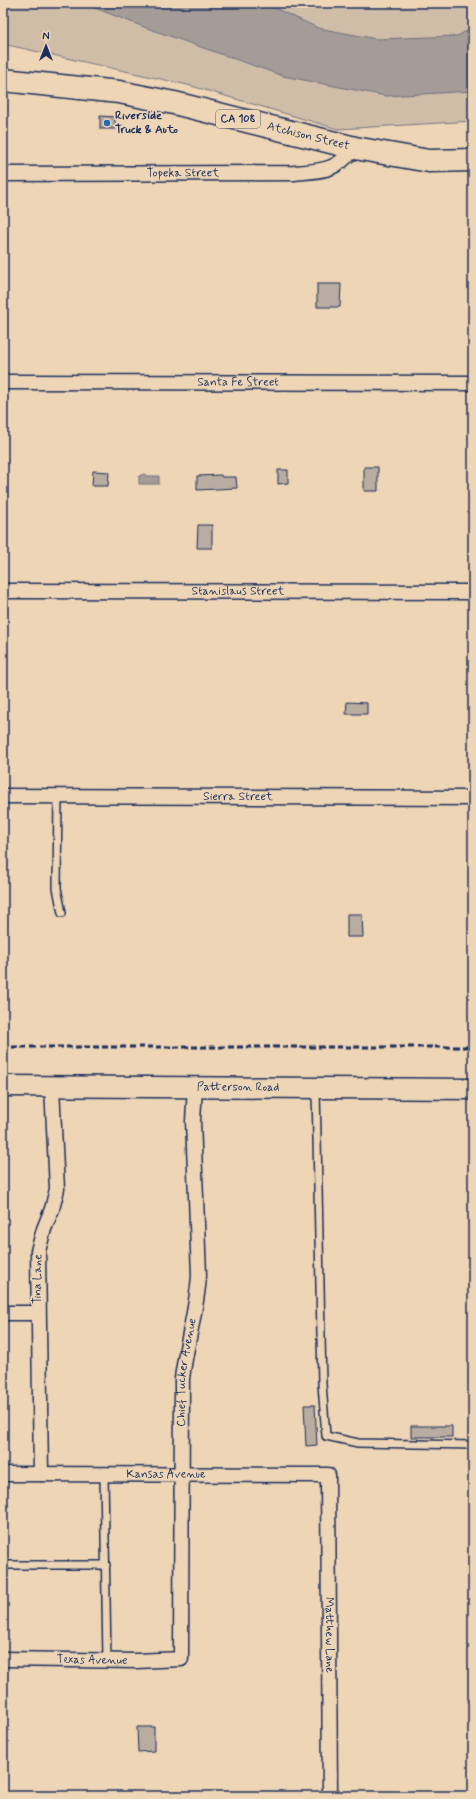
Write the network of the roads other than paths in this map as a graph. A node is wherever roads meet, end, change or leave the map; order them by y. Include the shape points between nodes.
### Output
1 (3, 80) edge
2 (355, 148) junction
3 (473, 160) edge
4 (3, 174) edge
5 (3, 382) edge
6 (473, 383) edge
7 (3, 591) edge
8 (473, 592) edge
9 (3, 796) edge
10 (58, 796) junction
11 (473, 798) edge
12 (62, 913) dead end
13 (3, 1086) edge
14 (52, 1087) junction
15 (195, 1087) junction
16 (316, 1088) junction
17 (473, 1089) edge
18 (3, 1313) edge
19 (38, 1313) junction
20 (473, 1445) edge
21 (3, 1474) edge
22 (40, 1474) junction
23 (104, 1474) junction
24 (182, 1474) junction
25 (328, 1475) joint
26 (3, 1565) edge
27 (106, 1565) junction
28 (3, 1659) edge
29 (182, 1659) joint
30 (107, 1661) junction
31 (330, 1796) edge

1 - 2 main road, Atchison Street / CA 108 via 119,92
2 - 3 main road, Atchison Street / CA 108 via 428,161
2 - 4 street, Topeka Street via 344,161 328,170 294,173
5 - 6 street, Santa Fe Street
7 - 8 street, Stanislaus Street
9 - 10 street, Sierra Street
10 - 11 street, Sierra Street
10 - 12 lane via 57,888
13 - 14 main road, Patterson Road
14 - 15 main road, Patterson Road
14 - 19 street, Tina Lane via 57,1189 38,1251
15 - 16 main road, Patterson Road
15 - 24 street, Chief Tucker Avenue via 193,1121 198,1281 197,1300 185,1352 182,1379
16 - 17 main road, Patterson Road
16 - 20 lane via 322,1384 326,1436 358,1444
18 - 19 street
19 - 22 street, Tina Lane
21 - 22 street, Kansas Avenue
22 - 23 street, Kansas Avenue
23 - 24 street, Kansas Avenue
23 - 27 lane
24 - 25 street, Kansas Avenue
24 - 29 street, Chief Tucker Avenue
25 - 31 street, Matthew Lane
26 - 27 lane
27 - 30 lane
28 - 30 street, Texas Avenue
29 - 30 street, Texas Avenue

